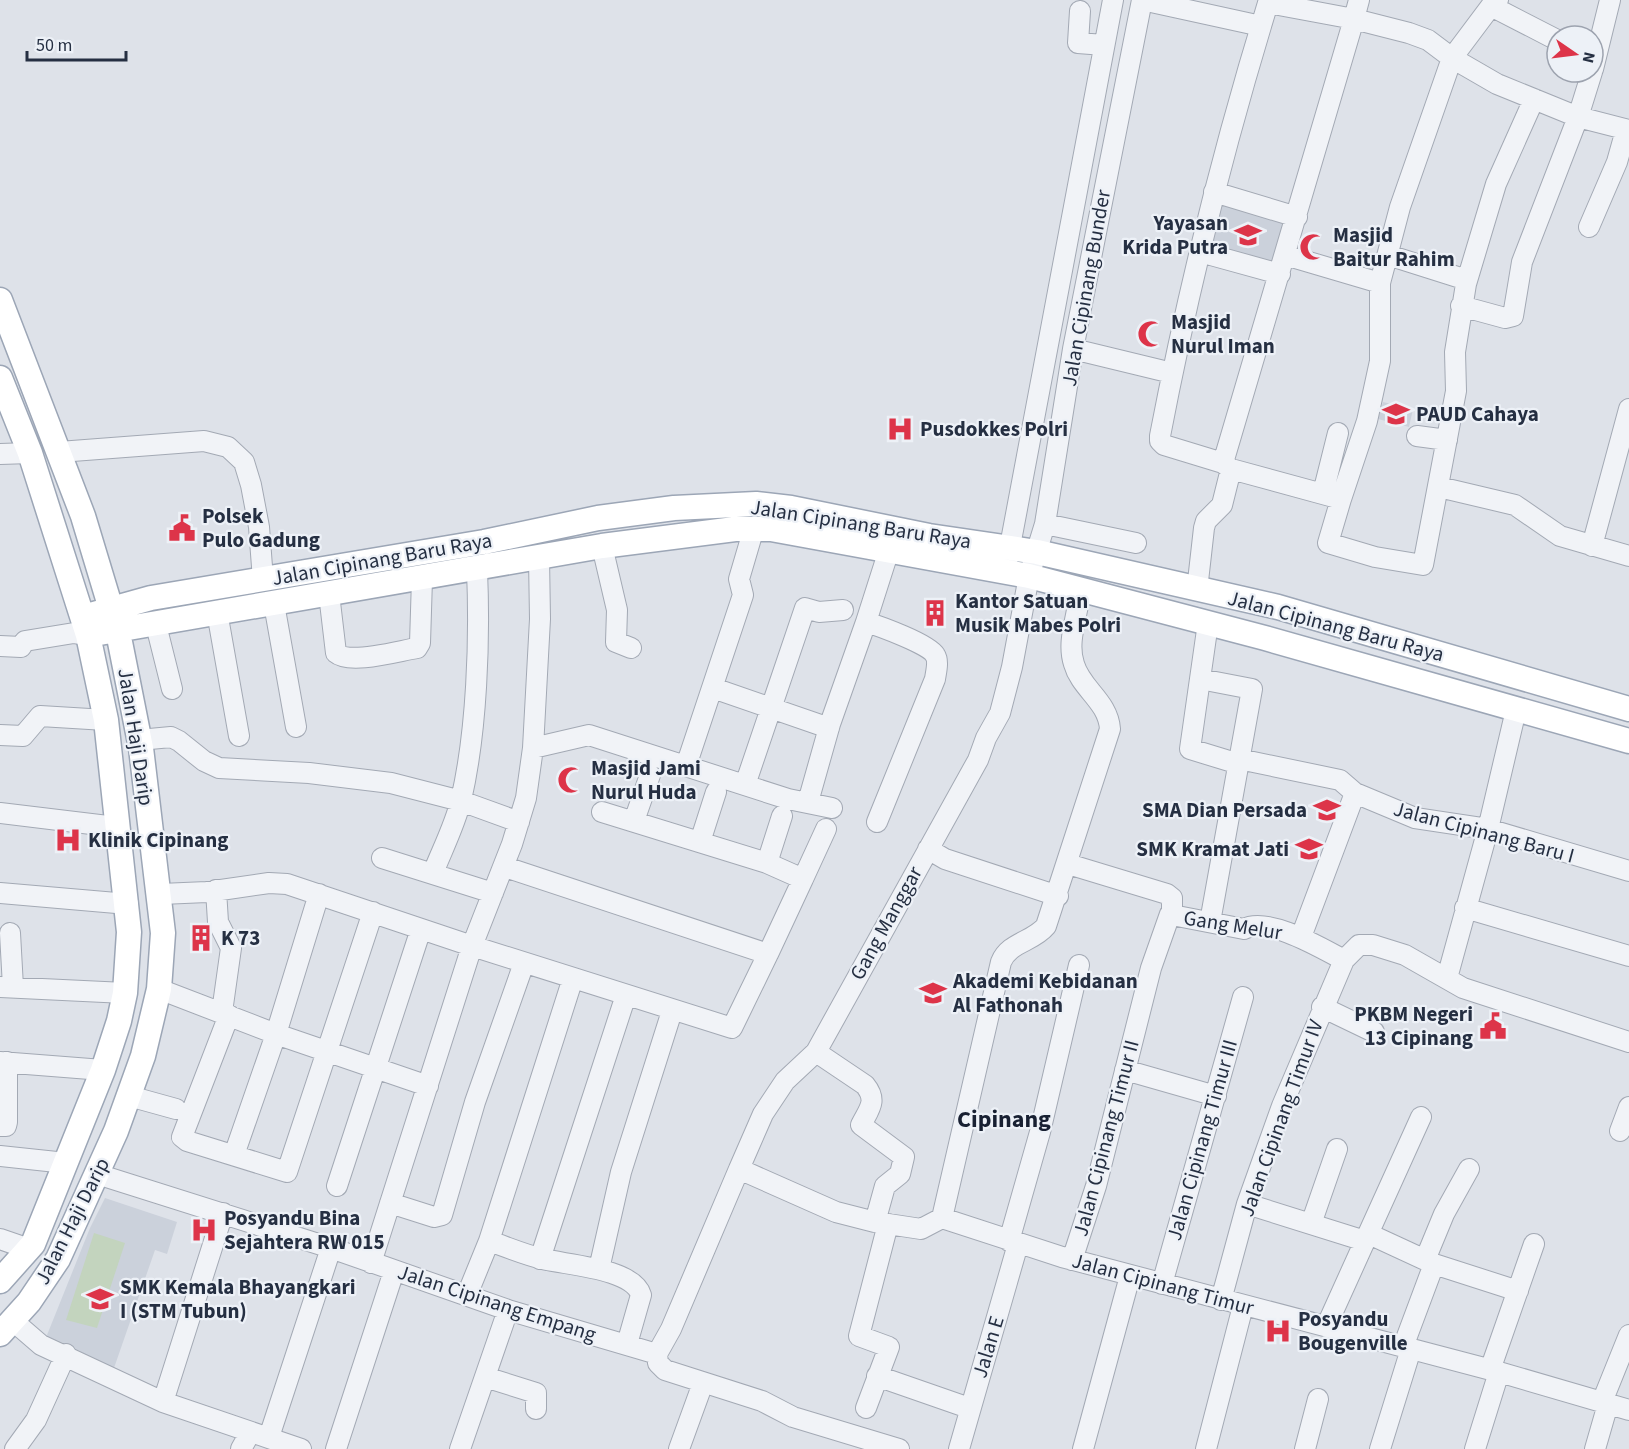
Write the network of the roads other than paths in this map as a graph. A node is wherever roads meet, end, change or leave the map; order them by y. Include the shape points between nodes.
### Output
1 (1113, 0) edge
2 (1142, 0) edge
3 (1610, 0) edge
4 (1269, 2) edge
5 (1495, 3) edge
6 (1357, 9) edge
7 (1080, 11) dead end
8 (1604, 24) edge
9 (1261, 26) junction
10 (1545, 33) edge
11 (1104, 45) junction
12 (1452, 58) junction
13 (1588, 84) edge
14 (1534, 99) junction
15 (1578, 117) junction
16 (1628, 130) edge
17 (1077, 185) junction
18 (1104, 187) junction
19 (1214, 192) junction
20 (1297, 217) junction
21 (1589, 227) dead end
22 (1068, 233) junction
23 (1094, 241) junction
24 (1200, 252) junction
25 (1285, 255) junction
26 (1388, 255) junction
27 (1280, 274) junction
28 (1467, 280) junction
29 (1380, 284) junction
30 (0, 300) edge
31 (1461, 306) junction
32 (1073, 349) junction
33 (1172, 373) junction
34 (0, 378) edge
35 (1629, 409) edge
36 (1338, 433) dead end
37 (1417, 436) dead end
38 (1447, 440) junction
39 (59, 452) junction
40 (30, 453) junction
41 (0, 454) edge
42 (1227, 466) junction
43 (1439, 487) junction
44 (1332, 496) junction
45 (1045, 525) junction
46 (754, 528) junction
47 (484, 542) junction
48 (1136, 543) dead end
49 (602, 546) junction
50 (1592, 546) junction
51 (455, 547) junction
52 (889, 550) junction
53 (1037, 552) junction
54 (1629, 556) edge
55 (539, 558) junction
56 (1008, 560) junction
57 (475, 570) junction
58 (1029, 576) junction
59 (422, 579) junction
60 (263, 580) junction
61 (1080, 589) junction
62 (1197, 590) junction
63 (329, 594) junction
64 (274, 604) junction
65 (110, 608) junction
66 (843, 610) dead end
67 (217, 612) junction
68 (866, 622) junction
69 (1208, 623) junction
70 (156, 625) junction
71 (82, 629) junction
72 (118, 632) junction
73 (0, 646) edge
74 (631, 648) dead end
75 (1200, 679) junction
76 (713, 688) junction
77 (172, 689) dead end
78 (771, 708) junction
79 (1629, 709) edge
80 (1516, 710) junction
81 (106, 720) junction
82 (296, 727) dead end
83 (829, 728) junction
84 (0, 735) edge
85 (239, 736) dead end
86 (139, 740) junction
87 (1629, 741) edge
88 (533, 748) junction
89 (1239, 761) junction
90 (686, 766) junction
91 (650, 775) dead end
92 (745, 785) junction
93 (716, 792) dead end
94 (1355, 793) junction
95 (461, 801) junction
96 (808, 802) junction
97 (832, 808) dead end
98 (602, 812) dead end
99 (0, 813) edge
100 (782, 816) dead end
101 (634, 821) junction
102 (519, 822) junction
103 (877, 822) dead end
104 (116, 827) junction
105 (826, 829) dead end
106 (1488, 830) junction
107 (700, 842) junction
108 (928, 849) junction
109 (382, 858) dead end
110 (767, 863) junction
111 (1068, 864) junction
112 (505, 867) junction
113 (1629, 871) edge
114 (433, 873) junction
115 (803, 879) junction
116 (216, 890) junction
117 (494, 892) junction
118 (0, 893) edge
119 (161, 894) junction
120 (319, 894) junction
121 (1058, 896) junction
122 (128, 904) junction
123 (1465, 908) junction
124 (373, 912) junction
125 (1170, 914) junction
126 (1210, 922) junction
127 (421, 929) junction
128 (10, 933) dead end
129 (1301, 937) junction
130 (472, 946) junction
131 (768, 954) junction
132 (1629, 956) edge
133 (1344, 960) junction
134 (524, 963) junction
135 (1079, 965) dead end
136 (573, 978) junction
137 (1447, 978) junction
138 (7, 987) edge
139 (159, 989) junction
140 (125, 993) junction
141 (626, 995) junction
142 (1243, 997) dead end
143 (1322, 1007) junction
144 (672, 1011) junction
145 (225, 1013) junction
146 (1374, 1032) dead end
147 (276, 1034) junction
148 (1629, 1042) edge
149 (328, 1052) junction
150 (816, 1052) junction
151 (4, 1062) edge
152 (374, 1068) junction
153 (1125, 1070) junction
154 (104, 1071) junction
155 (428, 1086) junction
156 (129, 1096) junction
157 (1215, 1096) junction
158 (1629, 1107) edge
159 (176, 1109) dead end
160 (1421, 1117) dead end
161 (0, 1126) edge
162 (1620, 1131) dead end
163 (1337, 1149) dead end
164 (234, 1155) junction
165 (0, 1156) edge
166 (66, 1163) junction
167 (739, 1169) junction
168 (1469, 1169) dead end
169 (97, 1174) junction
170 (337, 1186) dead end
171 (390, 1203) junction
172 (1247, 1204) junction
173 (223, 1213) junction
174 (942, 1218) junction
175 (881, 1223) junction
176 (1311, 1224) junction
177 (1367, 1237) junction
178 (0, 1239) edge
179 (489, 1241) junction
180 (1013, 1243) junction
181 (1534, 1244) dead end
182 (331, 1248) junction
183 (29, 1250) junction
184 (540, 1259) junction
185 (1072, 1260) junction
186 (1429, 1262) junction
187 (371, 1263) junction
188 (599, 1269) junction
189 (394, 1271) junction
190 (1130, 1276) junction
191 (1, 1277) edge
192 (1162, 1284) junction
193 (1518, 1291) junction
194 (467, 1295) junction
195 (1221, 1300) junction
196 (1243, 1306) junction
197 (508, 1310) junction
198 (6, 1327) edge
199 (1326, 1327) junction
200 (1629, 1335) edge
201 (627, 1344) junction
202 (1407, 1348) junction
203 (66, 1354) junction
204 (657, 1354) junction
205 (1495, 1371) junction
206 (877, 1376) junction
207 (485, 1377) junction
208 (703, 1383) junction
209 (1318, 1399) dead end
210 (163, 1402) junction
211 (1605, 1403) junction
212 (866, 1408) dead end
213 (969, 1408) junction
214 (536, 1409) dead end
215 (1629, 1410) edge
216 (253, 1440) edge
217 (15, 1449) edge
218 (301, 1449) edge
219 (336, 1449) edge
220 (460, 1449) edge
221 (679, 1449) edge
222 (899, 1449) edge
223 (959, 1449) edge
224 (1083, 1449) edge
225 (1206, 1449) edge
226 (1305, 1449) edge
227 (1380, 1449) edge
228 (1475, 1449) edge
229 (1595, 1449) edge

1 - 11 street, Jalan Cipinang Bunder
2 - 9 street
2 - 18 street, Jalan Cipinang Bunder
3 - 8 street
4 - 6 street
4 - 9 street
5 - 10 street
5 - 12 street
6 - 12 street via 1428,40
6 - 20 street
7 - 11 street via 1078,43
9 - 19 street
11 - 17 street, Jalan Cipinang Bunder
12 - 14 street via 1497,84
12 - 26 street via 1400,207
13 - 15 street
14 - 15 street
14 - 28 street via 1496,184
15 - 16 street
15 - 31 street via 1521,262 1513,316 1505,318
16 - 21 street
17 - 18 street via 1092,198
17 - 22 street, Jalan Cipinang Bunder
18 - 23 street, Jalan Cipinang Bunder
19 - 20 street
19 - 24 street
20 - 25 street
22 - 23 street via 1076,226 1086,226 1092,230
22 - 56 street, Jalan Cipinang Bunder
23 - 32 street, Jalan Cipinang Bunder
24 - 27 street
24 - 33 street
25 - 27 street
25 - 29 street
26 - 28 street
26 - 29 street
27 - 42 street
28 - 31 street
29 - 44 street via 1380,361 1368,421
30 - 39 main road, Jalan Haji Darip
31 - 38 street via 1455,352 1456,391
32 - 33 street
32 - 45 street, Jalan Cipinang Bunder
33 - 42 street via 1160,441
34 - 40 main road, Jalan Haji Darip
35 - 50 street
36 - 44 street
37 - 38 street
38 - 43 street
39 - 60 street via 204,441 228,447 244,462 251,485
39 - 65 main road, Jalan Haji Darip
40 - 41 street
40 - 71 main road, Jalan Haji Darip
42 - 44 street
42 - 62 street via 1222,505 1204,528
43 - 44 street via 1425,562 1420,566 1329,543
43 - 50 street via 1515,506 1560,536
45 - 48 street
45 - 53 street, Jalan Cipinang Bunder
46 - 49 main road, Jalan Cipinang Baru Raya
46 - 52 main road, Jalan Cipinang Baru Raya
46 - 76 street via 739,579 743,595
47 - 51 main road, Jalan Cipinang Baru Raya
47 - 56 main road, Jalan Cipinang Baru Raya via 651,511 756,504
47 - 57 main road
49 - 55 main road, Jalan Cipinang Baru Raya
49 - 74 street via 617,610 616,642
50 - 54 street
51 - 57 main road
51 - 60 main road, Jalan Cipinang Baru Raya
52 - 56 main road, Jalan Cipinang Baru Raya
52 - 68 street
53 - 56 main road, Jalan Cipinang Baru Raya
53 - 58 street, Jalan Cipinang Bunder
53 - 62 main road, Jalan Cipinang Baru Raya
55 - 57 main road, Jalan Cipinang Baru Raya
55 - 88 street
56 - 58 main road, Jalan Cipinang Baru Raya
57 - 59 main road, Jalan Cipinang Baru Raya
57 - 95 street via 476,666
58 - 61 main road, Jalan Cipinang Baru Raya
58 - 108 street, Gang Manggar via 1000,713
59 - 63 main road, Jalan Cipinang Baru Raya
59 - 63 street via 422,637 417,648 363,658 340,657 336,653
60 - 65 main road, Jalan Cipinang Baru Raya
61 - 69 main road, Jalan Cipinang Baru Raya
61 - 111 street via 1070,649 1078,674 1108,712 1110,729
62 - 79 main road, Jalan Cipinang Baru Raya via 1278,607
63 - 64 main road, Jalan Cipinang Baru Raya
64 - 67 main road, Jalan Cipinang Baru Raya
64 - 82 street
65 - 71 main road, Jalan Cipinang Baru Raya
65 - 72 main road, Jalan Haji Darip
66 - 78 street via 819,612 805,608
67 - 70 main road, Jalan Cipinang Baru Raya
67 - 85 street
68 - 83 street
68 - 103 street via 920,644 934,652 937,659 935,678
69 - 75 street
69 - 80 main road, Jalan Cipinang Baru Raya
70 - 72 main road, Jalan Cipinang Baru Raya
70 - 77 street
71 - 72 main road, Jalan Cipinang Baru Raya
71 - 73 street via 25,641 21,647
71 - 81 main road, Jalan Haji Darip
72 - 86 main road, Jalan Haji Darip
75 - 89 street, Jalan Cipinang Baru I via 1190,749
75 - 89 street via 1252,689
76 - 78 street
76 - 90 street
78 - 83 street
78 - 92 street
80 - 87 main road, Jalan Cipinang Baru Raya
80 - 106 street
81 - 84 street via 40,716 23,736
81 - 104 main road, Jalan Haji Darip
83 - 96 street
86 - 95 street via 171,737 219,768 391,783
86 - 119 main road, Jalan Haji Darip
88 - 90 street via 589,735
88 - 102 street
89 - 94 street, Jalan Cipinang Baru I via 1340,780
89 - 126 street
90 - 92 street
91 - 101 street
92 - 96 street via 788,800
93 - 107 street
94 - 106 street, Jalan Cipinang Baru I via 1415,818
94 - 129 street
95 - 102 street
95 - 114 street
96 - 97 street
98 - 101 street
99 - 104 street
100 - 110 street
101 - 107 street
102 - 112 street
104 - 122 main road, Jalan Haji Darip
105 - 115 street
106 - 113 street, Jalan Cipinang Baru I
106 - 123 street
107 - 110 street
108 - 121 street via 945,859
108 - 150 street, Gang Manggar
109 - 114 street
110 - 115 street
111 - 121 street
111 - 125 street, Gang Melur via 1167,894 1172,898
112 - 117 street
112 - 131 street
114 - 117 street
115 - 131 street
116 - 119 street
116 - 120 street via 269,883
116 - 145 street via 218,922 231,948
117 - 130 street
118 - 122 street
119 - 139 main road, Jalan Haji Darip
120 - 124 street
120 - 147 street
121 - 174 street via 1041,933 1010,948 1001,962
122 - 140 main road, Jalan Haji Darip
123 - 132 street
123 - 137 street
124 - 127 street
124 - 149 street
125 - 126 street, Gang Melur
125 - 153 street, Jalan Cipinang Timur II via 1151,968
126 - 129 street, Gang Melur via 1244,929 1254,924
127 - 130 street
127 - 152 street
128 - 138 street
129 - 133 street, Gang Melur
130 - 134 street
130 - 155 street
131 - 144 street via 732,1028
133 - 137 street, Jalan Cipinang Timur IV via 1359,945 1373,945 1405,955
133 - 143 street, Jalan Cipinang Timur IV
134 - 136 street
134 - 171 street via 475,1102 442,1215 434,1217
135 - 180 street, Jalan E
136 - 141 street
136 - 179 street
137 - 148 street via 1473,992
138 - 140 street
139 - 145 street
139 - 156 main road, Jalan Haji Darip
140 - 154 main road, Jalan Haji Darip
141 - 144 street
141 - 184 street
142 - 157 street, Jalan Cipinang Timur III
143 - 146 street
143 - 172 street, Jalan Cipinang Timur IV
144 - 188 street via 621,1172
145 - 147 street
145 - 164 street via 182,1137
147 - 149 street
147 - 164 street
149 - 152 street
149 - 164 street via 287,1172
150 - 167 street, Gang Manggar via 774,1097
150 - 175 street via 866,1085 873,1104 861,1125 904,1156 900,1173 885,1186
151 - 154 street
151 - 161 street via 7,1122
152 - 155 street
152 - 170 street
153 - 157 street
153 - 185 street, Jalan Cipinang Timur II via 1096,1186
154 - 166 main road, Jalan Haji Darip
155 - 171 street
156 - 159 street
156 - 169 main road, Jalan Haji Darip
157 - 192 street, Jalan Cipinang Timur III
158 - 162 street
160 - 177 street
163 - 176 street
165 - 166 street
166 - 183 main road, Jalan Haji Darip
167 - 175 street via 836,1212
167 - 204 street
168 - 186 street via 1444,1214
169 - 173 street, Jalan Cipinang Empang
169 - 198 main road, Jalan Haji Darip via 58,1259 42,1285
171 - 187 street
172 - 176 street
172 - 195 street, Jalan Cipinang Timur IV
173 - 182 street, Jalan Cipinang Empang
173 - 210 street
174 - 175 street via 921,1228
174 - 180 street, Jalan Cipinang Timur
175 - 206 street via 859,1336 888,1345
176 - 177 street
177 - 186 street
177 - 199 street
178 - 183 street
179 - 184 street
179 - 194 street
180 - 185 street, Jalan Cipinang Timur
180 - 213 street, Jalan E
181 - 193 street
182 - 187 street, Jalan Cipinang Empang
182 - 216 street
183 - 191 main road, Jalan Haji Darip
184 - 188 street
185 - 190 street, Jalan Cipinang Timur
186 - 193 street
186 - 202 street
187 - 189 street, Jalan Cipinang Empang
188 - 201 street via 623,1278 640,1291
189 - 194 street, Jalan Cipinang Empang
189 - 219 street
190 - 192 street, Jalan Cipinang Timur
190 - 224 street
192 - 195 street, Jalan Cipinang Timur
193 - 205 street
194 - 197 street, Jalan Cipinang Empang
195 - 196 street, Jalan Cipinang Timur
196 - 199 street, Jalan Cipinang Timur
196 - 225 street
197 - 201 street, Jalan Cipinang Empang
197 - 207 street
198 - 203 street
199 - 202 street, Jalan Cipinang Timur
200 - 211 street
201 - 204 street, Jalan Cipinang Empang
202 - 205 street, Jalan Cipinang Timur
202 - 227 street
203 - 210 street
203 - 217 street via 36,1420
204 - 208 street via 659,1366
205 - 211 street, Jalan Cipinang Timur
205 - 228 street
206 - 212 street
206 - 213 street
207 - 214 street via 536,1393
207 - 220 street
208 - 221 street
208 - 222 street via 762,1401 793,1417
209 - 226 street
210 - 216 street
211 - 215 street, Jalan Cipinang Timur
211 - 229 street
213 - 223 street, Jalan E
216 - 218 street

